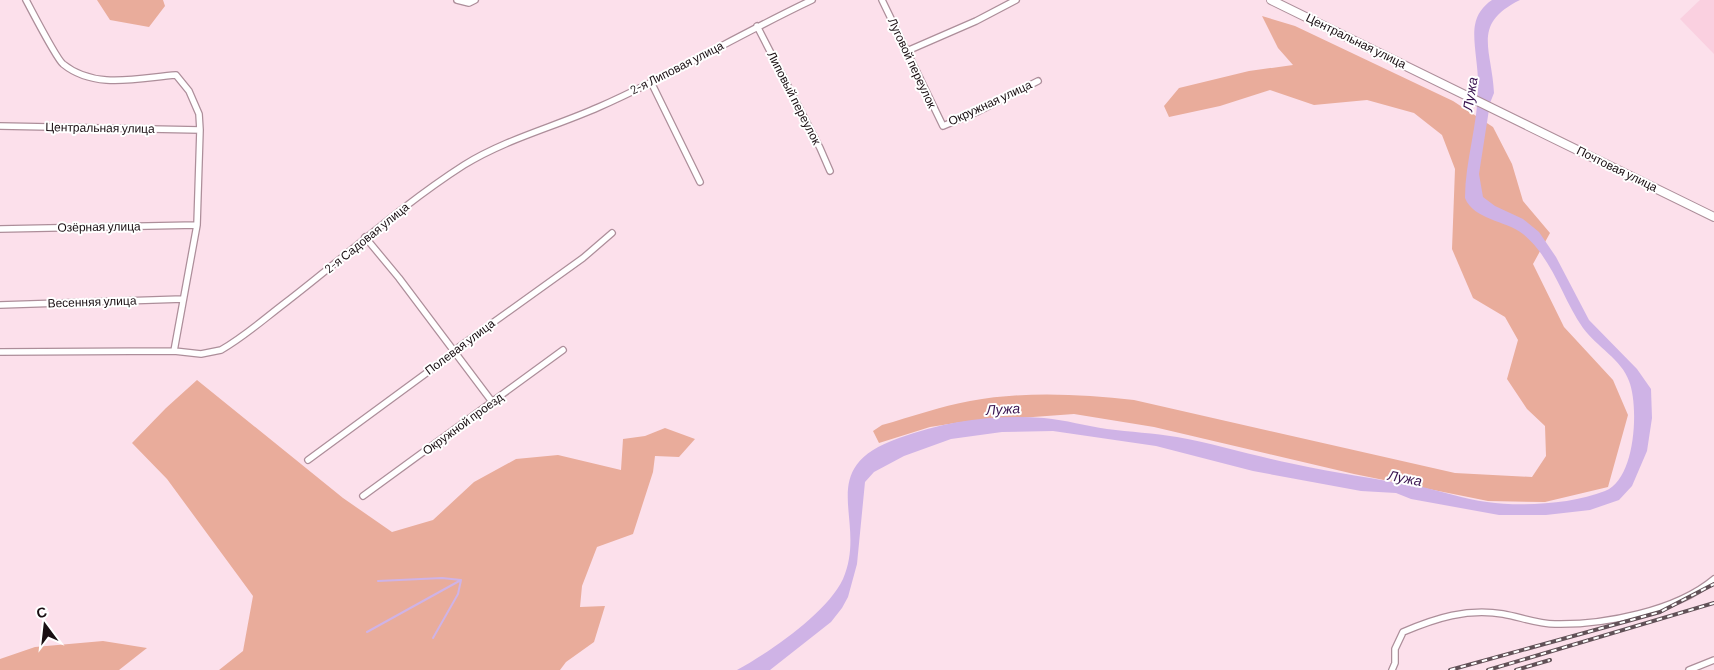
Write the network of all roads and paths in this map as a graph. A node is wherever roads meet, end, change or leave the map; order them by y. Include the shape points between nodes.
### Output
1 (26, 0) edge
2 (457, 0) edge
3 (812, 0) edge
4 (882, 0) edge
5 (1016, 0) edge
6 (1271, 0) edge
7 (472, 2) edge
8 (757, 26) junction
9 (907, 51) junction
10 (1038, 81) dead end
11 (651, 82) junction
12 (1520, 121) joint
13 (0, 126) edge
14 (943, 126) joint
15 (200, 130) junction
16 (540, 130) joint
17 (830, 171) dead end
18 (700, 182) dead end
19 (1714, 217) edge
20 (197, 225) junction
21 (0, 229) edge
22 (612, 233) dead end
23 (365, 237) junction
24 (183, 299) junction
25 (0, 304) edge
26 (563, 350) dead end
27 (174, 351) junction
28 (0, 352) edge
29 (455, 352) junction
30 (493, 403) junction
31 (308, 460) dead end
32 (363, 496) dead end
33 (1714, 579) edge
34 (1714, 660) edge
35 (1392, 670) edge
36 (1689, 670) edge

1 - 15 street via 62,63 88,76 111,81 176,74 189,91 199,114
2 - 7 street
3 - 8 street, 2-я Липовая улица
4 - 9 street, Луговой переулок
5 - 9 street
6 - 12 street, Центральная улица
8 - 11 street, 2-я Липовая улица
8 - 17 street, Липовый переулок
9 - 14 street, Луговой переулок
10 - 14 street, Окружная улица
11 - 16 street, 2-я Липовая улица
11 - 18 street
12 - 19 street, Почтовая улица
13 - 15 street, Центральная улица
15 - 20 street
16 - 23 street, 2-я Садовая улица via 488,151
20 - 21 street, Озёрная улица
20 - 24 street
22 - 29 street, Полевая улица
23 - 27 street, 2-я Садовая улица via 233,344 201,354
23 - 29 street
24 - 25 street, Весенняя улица
24 - 27 street
26 - 30 street, Окружной проезд
27 - 28 street
29 - 30 street
29 - 31 street, Полевая улица
30 - 32 street, Окружной проезд
33 - 35 street via 1654,610 1624,618 1554,624 1500,614 1441,616 1403,632 1394,649
34 - 36 street

